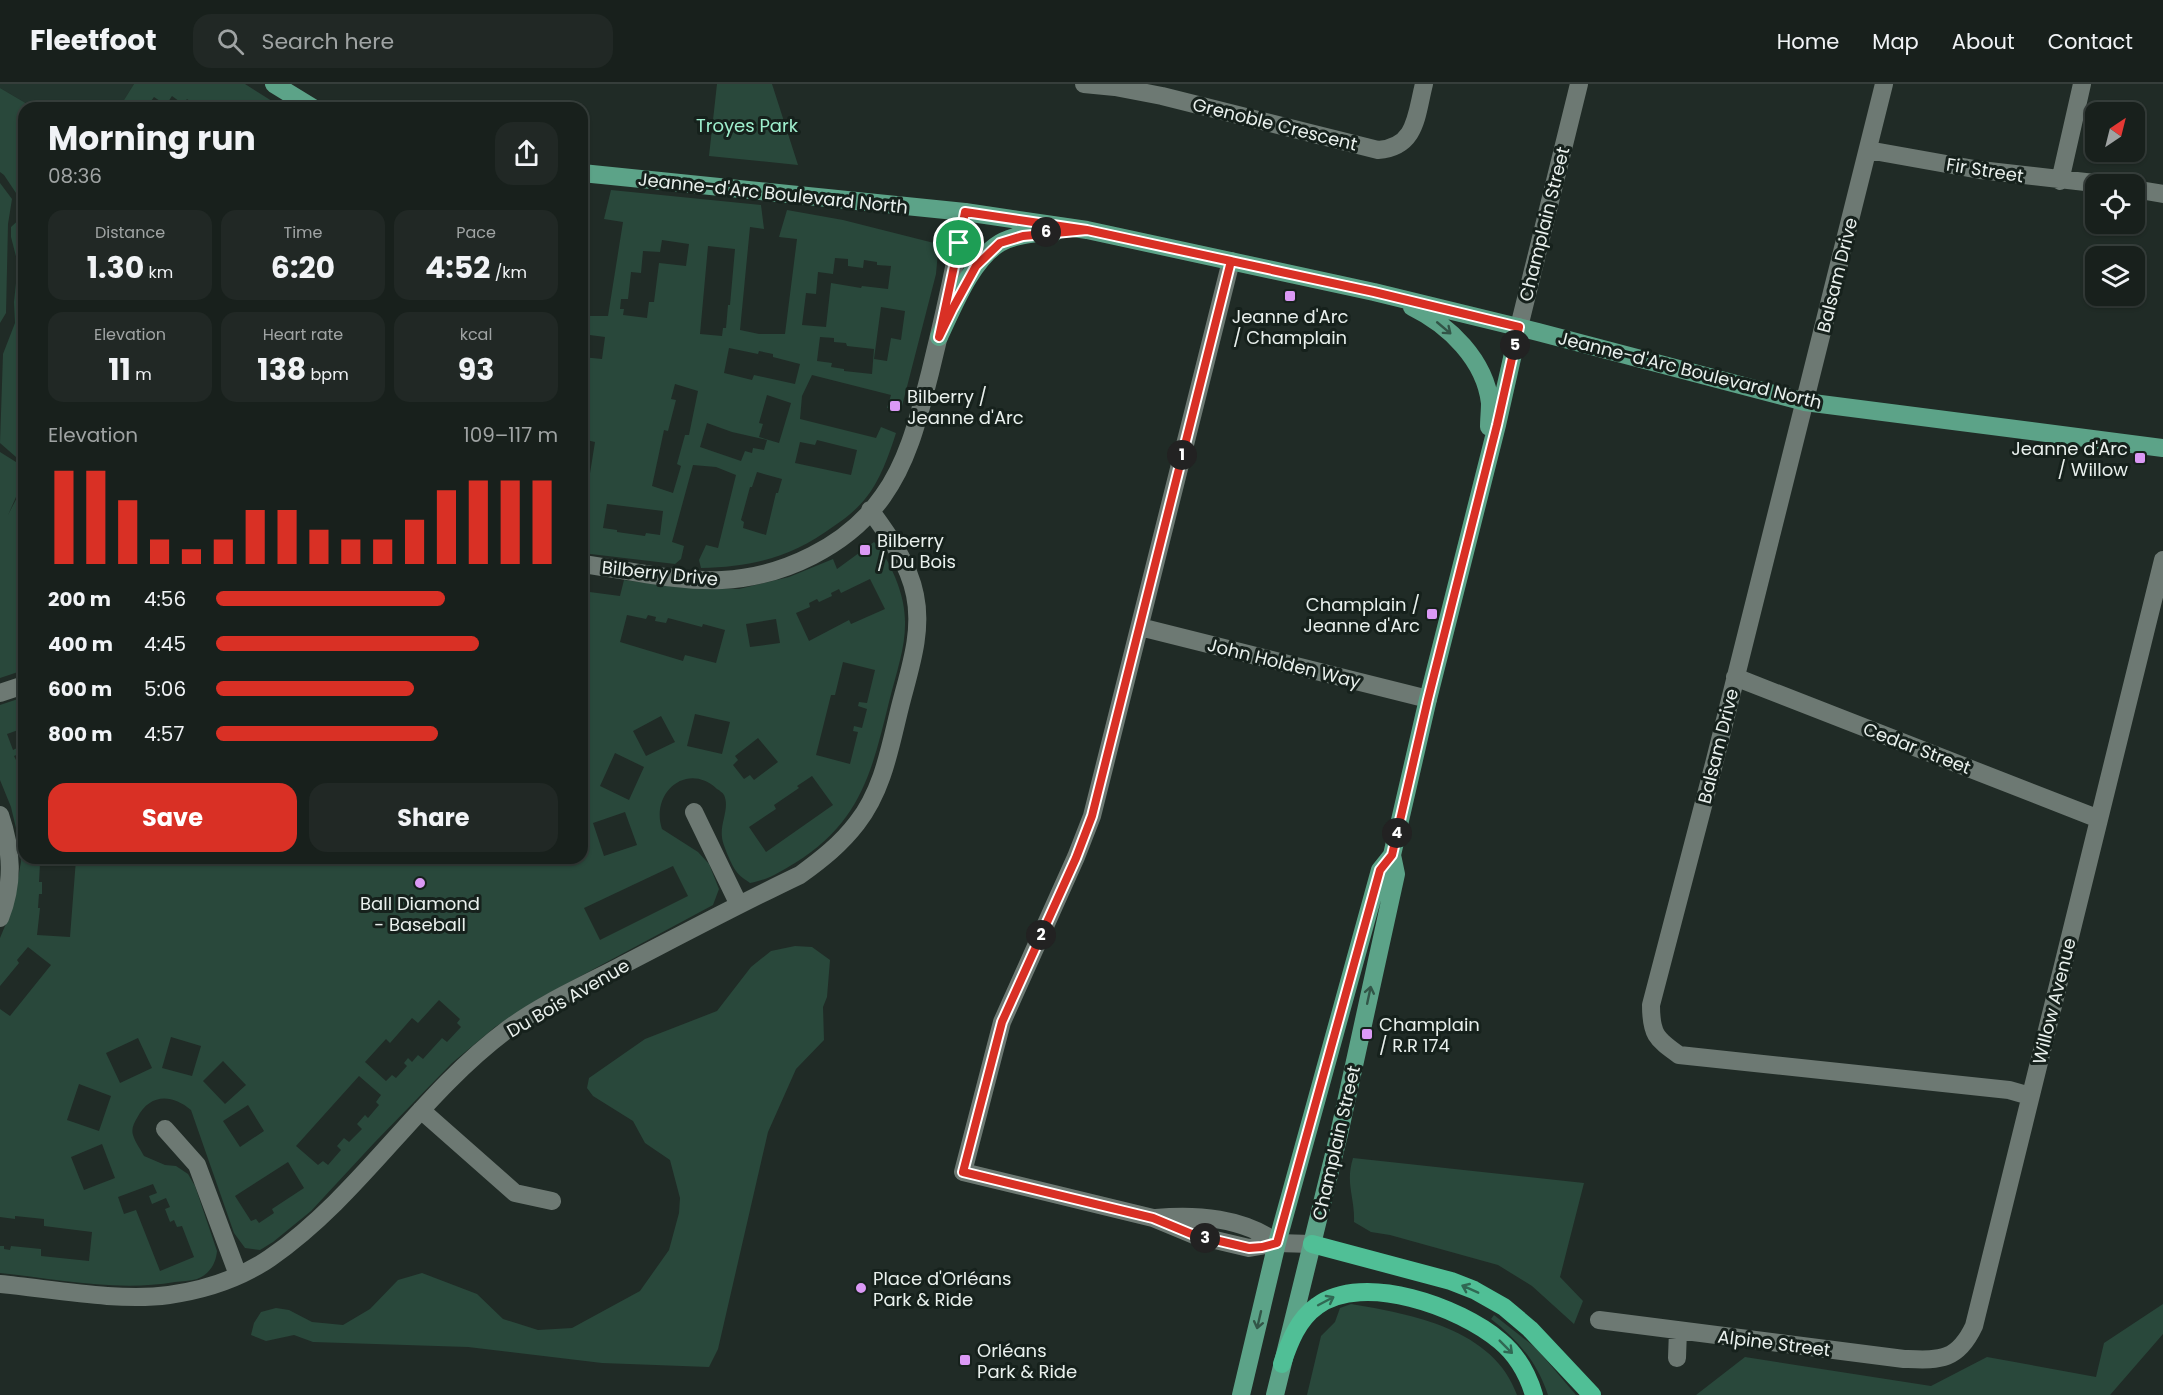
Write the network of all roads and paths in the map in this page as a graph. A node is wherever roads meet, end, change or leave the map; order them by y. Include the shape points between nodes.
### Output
1 (274, 84) edge
2 (1084, 84) edge
3 (1424, 84) edge
4 (1579, 84) edge
5 (1884, 84) edge
6 (2082, 84) edge
7 (303, 102) edge
8 (1868, 150) junction
9 (588, 174) edge
10 (2060, 181) junction
11 (2085, 183) edge
12 (2145, 191) edge
13 (2163, 194) edge
14 (965, 212) junction
15 (1087, 230) junction
16 (1231, 261) junction
17 (1374, 292) junction
18 (1519, 327) junction
19 (939, 337) junction
20 (1805, 402) junction
21 (2163, 448) edge
22 (1489, 457) junction
23 (870, 510) junction
24 (2163, 560) edge
25 (588, 565) edge
26 (1140, 627) junction
27 (1735, 677) junction
28 (18, 687) edge
29 (0, 693) edge
30 (1428, 699) junction
31 (694, 812) dead end
32 (0, 815) edge
33 (2099, 819) junction
34 (1392, 855) junction
35 (739, 904) junction
36 (0, 918) edge
37 (2030, 1096) junction
38 (422, 1110) junction
39 (165, 1129) dead end
40 (552, 1201) dead end
41 (1277, 1243) junction
42 (1312, 1245) junction
43 (238, 1275) junction
44 (0, 1284) edge
45 (1599, 1320) dead end
46 (1678, 1330) junction
47 (1871, 1355) joint
48 (1677, 1358) dead end
49 (1282, 1364) junction
50 (1241, 1395) edge
51 (1275, 1395) edge
52 (1534, 1395) edge
53 (1592, 1395) edge

1 - 7 main road
2 - 3 street, Grenoble Crescent via 1161,96 1378,150 1402,144 1410,134
4 - 18 street, Champlain Street
5 - 8 street, Balsam Drive
6 - 10 street
8 - 10 street, Fir Street
8 - 20 street, Balsam Drive
9 - 14 main road, Jeanne-d'Arc Boulevard North
10 - 11 street, Fir Street
12 - 13 street
14 - 15 main road, Jeanne-d'Arc Boulevard North
14 - 19 street, Bilberry Drive
15 - 16 main road, Jeanne-d'Arc Boulevard North
15 - 19 main road via 1023,236 1000,243 976,266
16 - 17 main road, Jeanne-d'Arc Boulevard North
16 - 26 street
17 - 18 main road, Jeanne-d'Arc Boulevard North
17 -> 22 main road via 1434,320 1466,350 1480,372 1490,402
18 - 20 main road, Jeanne-d'Arc Boulevard North
18 - 22 main road, Champlain Street
19 - 23 street, Bilberry Drive via 918,422 883,496
20 - 21 main road, Jeanne-d'Arc Boulevard North
20 - 27 street, Balsam Drive
22 - 30 main road, Champlain Street
23 - 25 street, Bilberry Drive via 816,553 782,569 744,577 704,580
23 - 35 street, Du Bois Avenue via 888,534 908,574 917,615 915,646 884,770 859,822 832,852 800,874
24 - 33 street, Willow Avenue
26 - 30 street, John Holden Way
26 - 41 street via 1092,816 1002,1022 963,1172 1153,1218 1207,1218 1254,1228
27 - 33 street, Cedar Street
27 - 37 street, Balsam Drive via 1651,1005 1651,1025 1659,1041 1679,1055 2008,1090
28 - 29 street
30 - 34 main road, Champlain Street
31 - 35 street
32 - 36 street via 11,858 9,886
33 - 37 street, Willow Avenue
34 - 41 main road, Champlain Street via 1380,870
42 -> 34 main road, Champlain Street via 1396,874
35 - 38 street, Du Bois Avenue via 508,1030
37 - 47 street, Willow Avenue via 1974,1326 1966,1341 1938,1360
38 - 40 street via 515,1193
38 - 43 street, Du Bois Avenue via 316,1222 269,1259
39 - 43 street via 197,1165
41 - 42 street
41 -> 50 main road, Champlain Street
42 - 49 main road, Champlain Street
53 -> 42 highway via 1530,1329 1504,1307 1474,1290
43 - 44 street, Du Bois Avenue via 198,1290 132,1297
45 - 46 street, Alpine Street
46 - 47 street, Alpine Street
46 - 48 street
49 - 51 main road, Champlain Street
49 -> 52 highway via 1296,1330 1314,1308 1329,1298 1351,1292 1384,1294 1438,1307 1482,1327 1516,1359

